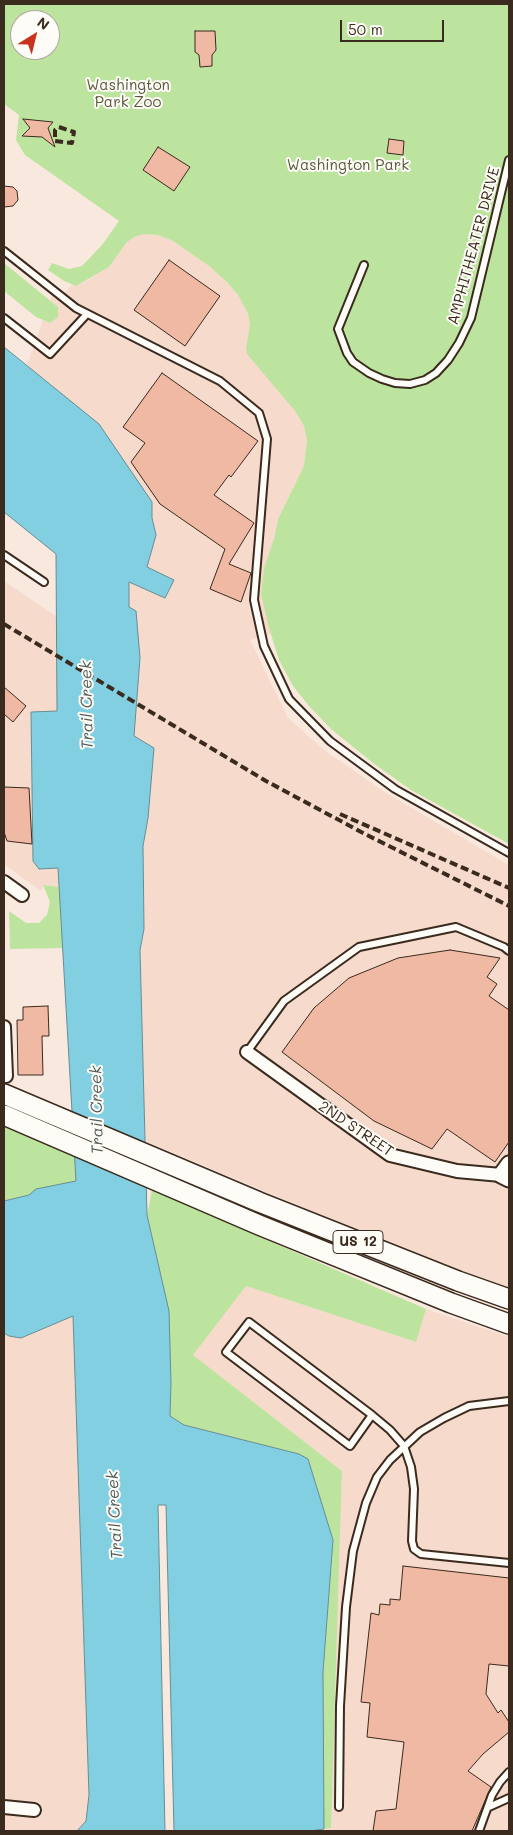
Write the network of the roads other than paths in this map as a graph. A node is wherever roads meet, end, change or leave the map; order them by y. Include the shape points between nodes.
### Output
1 (509, 160) edge
2 (4, 250) edge
3 (364, 265) dead end
4 (87, 314) junction
5 (4, 318) edge
6 (4, 555) edge
7 (44, 582) dead end
8 (509, 853) edge
9 (4, 882) edge
10 (22, 895) dead end
11 (509, 951) edge
12 (4, 1027) edge
13 (247, 1052) joint
14 (5, 1085) edge
15 (4, 1116) edge
16 (506, 1173) edge
17 (509, 1299) edge
18 (509, 1324) edge
19 (509, 1400) edge
20 (372, 1415) junction
21 (404, 1446) junction
22 (509, 1563) edge
23 (509, 1772) edge
24 (509, 1798) edge
25 (4, 1807) edge
26 (339, 1807) dead end
27 (489, 1808) junction
28 (34, 1810) dead end
29 (479, 1831) edge

1 - 3 lane, AMPHITHEATER DRIVE via 470,318 448,360 425,380 395,384 369,373 346,353 338,330
2 - 4 lane
4 - 5 lane via 50,354
4 - 8 lane via 220,381 259,413 268,439 254,600 264,646 290,699 330,741 395,789
6 - 7 lane
9 - 10 street
11 - 13 lane via 456,927 359,947 284,1001
12 - 14 street
13 - 16 street, 2ND STREET via 390,1155 457,1171
14 - 17 main road, US 12 via 259,1202
15 - 18 main road, US 12 via 259,1225
19 - 21 lane via 469,1406 420,1432
20 - 20 lane via 249,1322 226,1352 350,1446
20 - 21 lane
21 - 22 lane via 414,1489 414,1549 421,1554
21 - 26 lane via 378,1477 366,1503 354,1551 345,1617
23 - 27 lane via 492,1796
24 - 27 lane
25 - 28 street
27 - 29 lane

